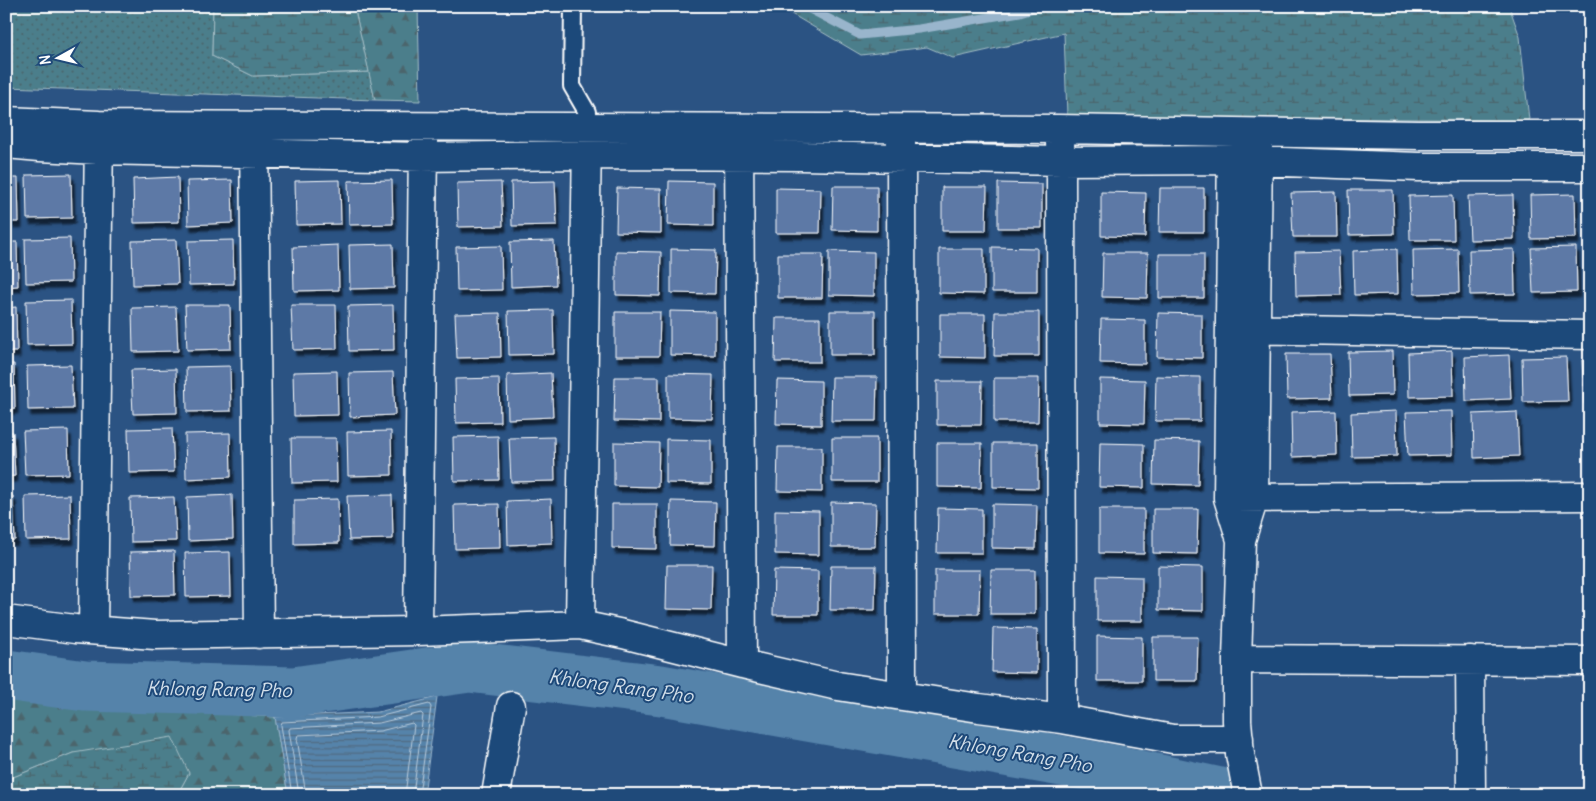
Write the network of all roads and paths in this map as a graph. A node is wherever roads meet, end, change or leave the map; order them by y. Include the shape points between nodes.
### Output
1 (573, 6) edge
2 (6, 121) edge
3 (254, 125) junction
4 (423, 125) junction
5 (587, 127) junction
6 (738, 128) junction
7 (901, 129) junction
8 (1058, 129) junction
9 (1232, 132) junction
10 (1258, 132) junction
11 (1419, 135) junction
12 (1590, 135) edge
13 (98, 137) junction
14 (6, 144) edge
15 (254, 153) junction
16 (586, 155) junction
17 (739, 156) junction
18 (422, 157) junction
19 (901, 158) junction
20 (1061, 161) junction
21 (1245, 161) junction
22 (1419, 167) junction
23 (1590, 167) edge
24 (1242, 329) junction
25 (1590, 335) edge
26 (1590, 496) edge
27 (1241, 498) junction
28 (6, 620) edge
29 (580, 625) junction
30 (93, 630) junction
31 (418, 631) junction
32 (259, 634) junction
33 (1237, 659) junction
34 (1470, 660) junction
35 (1590, 661) edge
36 (742, 664) junction
37 (902, 696) junction
38 (510, 706) dead end
39 (1062, 719) junction
40 (1239, 746) junction
41 (496, 795) edge
42 (1248, 795) edge
43 (1471, 795) edge

1 - 5 lane via 572,86 587,112
2 - 13 street
3 - 4 street
3 - 13 street
3 - 15 street
4 - 5 street
4 - 18 street
5 - 6 street
5 - 16 street
6 - 7 street
6 - 17 street
7 - 8 street
7 - 19 street
8 - 9 street
8 - 20 street
9 - 10 street
9 - 21 street
10 - 11 street
10 - 21 street
11 - 12 street
11 - 22 street
13 - 14 street via 40,148
13 - 15 street
13 - 30 street
15 - 18 street
15 - 32 street
16 - 17 street
16 - 18 street
16 - 29 street
17 - 19 street
17 - 36 street
18 - 31 street
19 - 20 street
19 - 37 street
20 - 21 street
20 - 39 street
21 - 22 street
21 - 24 street via 1257,247
22 - 23 street
24 - 25 street
24 - 27 street
26 - 27 street
27 - 33 street
28 - 30 street
29 - 31 street
29 - 36 street
30 - 32 street via 155,636
31 - 32 street
33 - 34 street
33 - 40 street
34 - 35 street
34 - 43 street
36 - 37 street via 838,686
37 - 39 street
38 - 41 street
39 - 40 street via 1173,739
40 - 42 street

